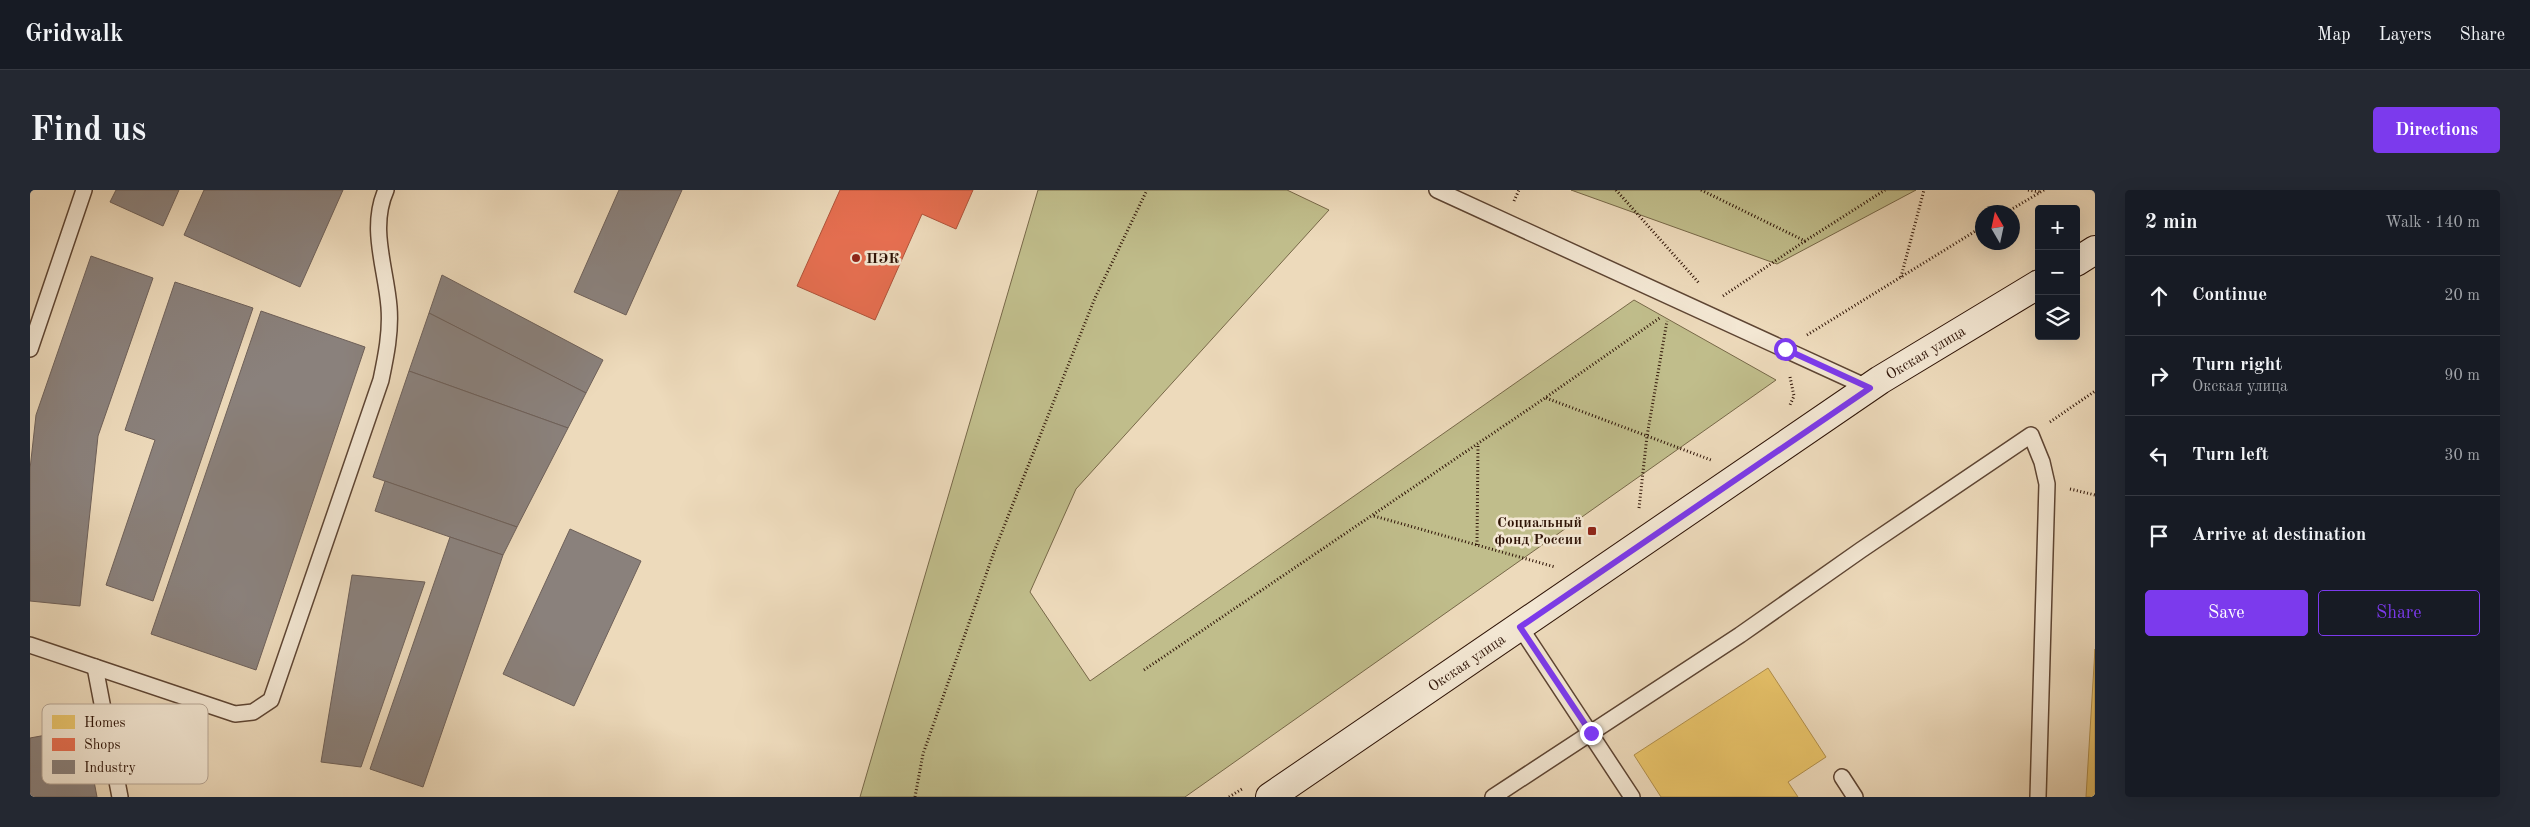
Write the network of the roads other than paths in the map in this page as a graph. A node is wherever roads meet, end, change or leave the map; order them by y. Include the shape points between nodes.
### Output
1 (84, 190) edge
2 (386, 190) edge
3 (1437, 190) edge
4 (2095, 250) edge
5 (2080, 259) edge
6 (2035, 286) edge
7 (30, 349) edge
8 (1870, 388) junction
9 (1520, 627) junction
10 (30, 645) edge
11 (96, 667) junction
12 (103, 704) edge
13 (205, 704) edge
14 (208, 705) edge
15 (1591, 733) junction
16 (1842, 777) dead end
17 (118, 784) edge
18 (120, 797) edge
19 (1270, 797) edge
20 (1494, 797) edge
21 (1632, 797) edge
22 (1855, 797) edge
23 (2038, 797) edge

1 - 7 lane
2 - 14 lane via 379,220 379,250 389,308 388,342 381,380 271,700 252,712 235,714
3 - 8 lane
4 - 5 main road
6 - 8 main road, Окская улица
8 - 9 main road, Окская улица
9 - 15 lane
9 - 19 main road, Окская улица
10 - 11 lane
11 - 12 lane
11 - 13 lane
15 - 20 lane
15 - 21 lane
15 - 23 lane via 1740,636 2031,435 2047,484
16 - 22 lane
17 - 18 lane

